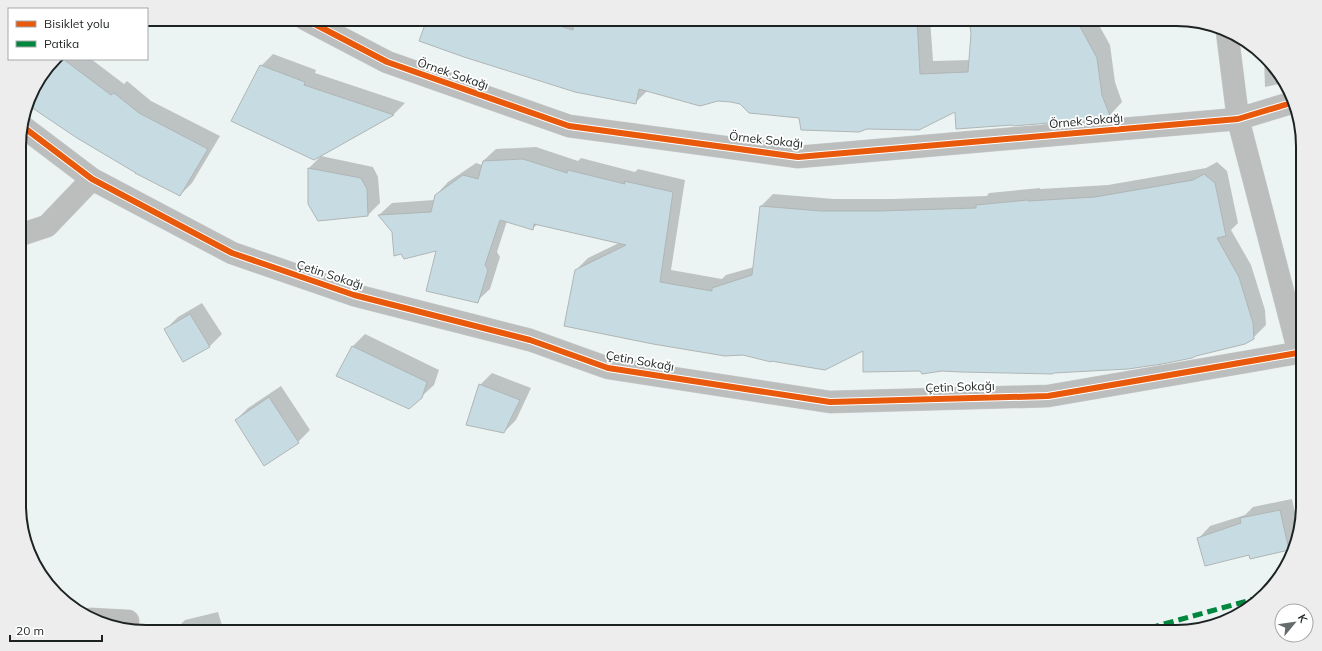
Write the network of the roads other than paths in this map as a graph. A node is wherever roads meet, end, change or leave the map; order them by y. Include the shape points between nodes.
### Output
1 (318, 26) edge
2 (1228, 37) edge
3 (1288, 104) edge
4 (1238, 119) junction
5 (27, 130) edge
6 (92, 179) junction
7 (26, 233) edge
8 (1296, 334) edge
9 (1296, 354) edge
10 (112, 620) edge
11 (128, 621) dead end

1 - 4 street, Örnek Sokağı via 387,62 569,126 798,157
2 - 4 street
3 - 4 street, Örnek Sokağı
4 - 8 street
5 - 6 street, Çetin Sokağı
6 - 7 street via 47,226
6 - 9 street, Çetin Sokağı via 232,253 354,295 530,340 608,368 830,402 1048,396
10 - 11 street

